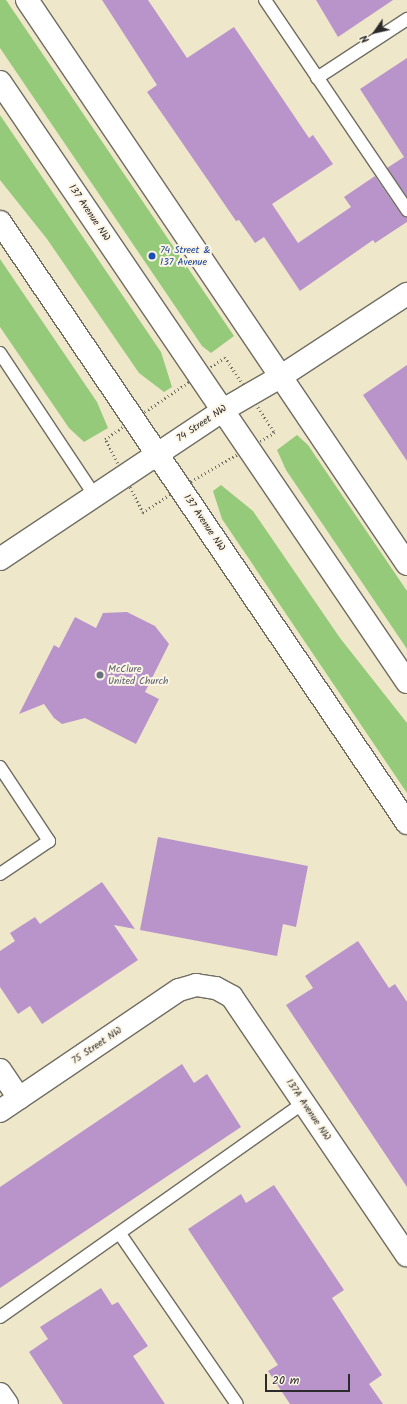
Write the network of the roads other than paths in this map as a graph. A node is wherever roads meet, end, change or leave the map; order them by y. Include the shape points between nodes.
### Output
1 (27, 0) edge
2 (265, 0) edge
3 (407, 19) edge
4 (317, 78) junction
5 (0, 82) edge
6 (407, 210) edge
7 (0, 222) edge
8 (407, 294) edge
9 (0, 353) edge
10 (280, 377) junction
11 (222, 410) junction
12 (157, 454) junction
13 (95, 496) junction
14 (0, 559) edge
15 (407, 564) edge
16 (407, 682) edge
17 (0, 767) edge
18 (407, 823) edge
19 (0, 874) edge
20 (196, 985) joint
21 (0, 1070) edge
22 (19, 1098) junction
23 (304, 1103) junction
24 (0, 1111) edge
25 (120, 1234) junction
26 (407, 1255) edge
27 (0, 1318) edge
28 (0, 1394) edge
29 (7, 1404) edge
30 (237, 1404) edge

1 - 10 street
2 - 4 lane
3 - 4 lane
4 - 6 lane
5 - 11 street, 137 Avenue NW
7 - 12 street, 137 Avenue NW
8 - 10 street, 74 Street NW
9 - 13 lane
10 - 11 street, 74 Street NW
10 - 15 street
11 - 12 street, 74 Street NW
11 - 16 street, 137 Avenue NW
12 - 13 street, 74 Street NW
12 - 18 street, 137 Avenue NW
13 - 14 street, 74 Street NW
17 - 19 lane via 49,841
20 - 22 street, 75 Street NW via 179,990
20 - 23 street, 137A Avenue NW via 216,988 232,997
21 - 22 street
22 - 24 street, 75 Street NW
23 - 25 lane
23 - 26 street, 137A Avenue NW
25 - 27 lane
25 - 30 lane
28 - 29 street

